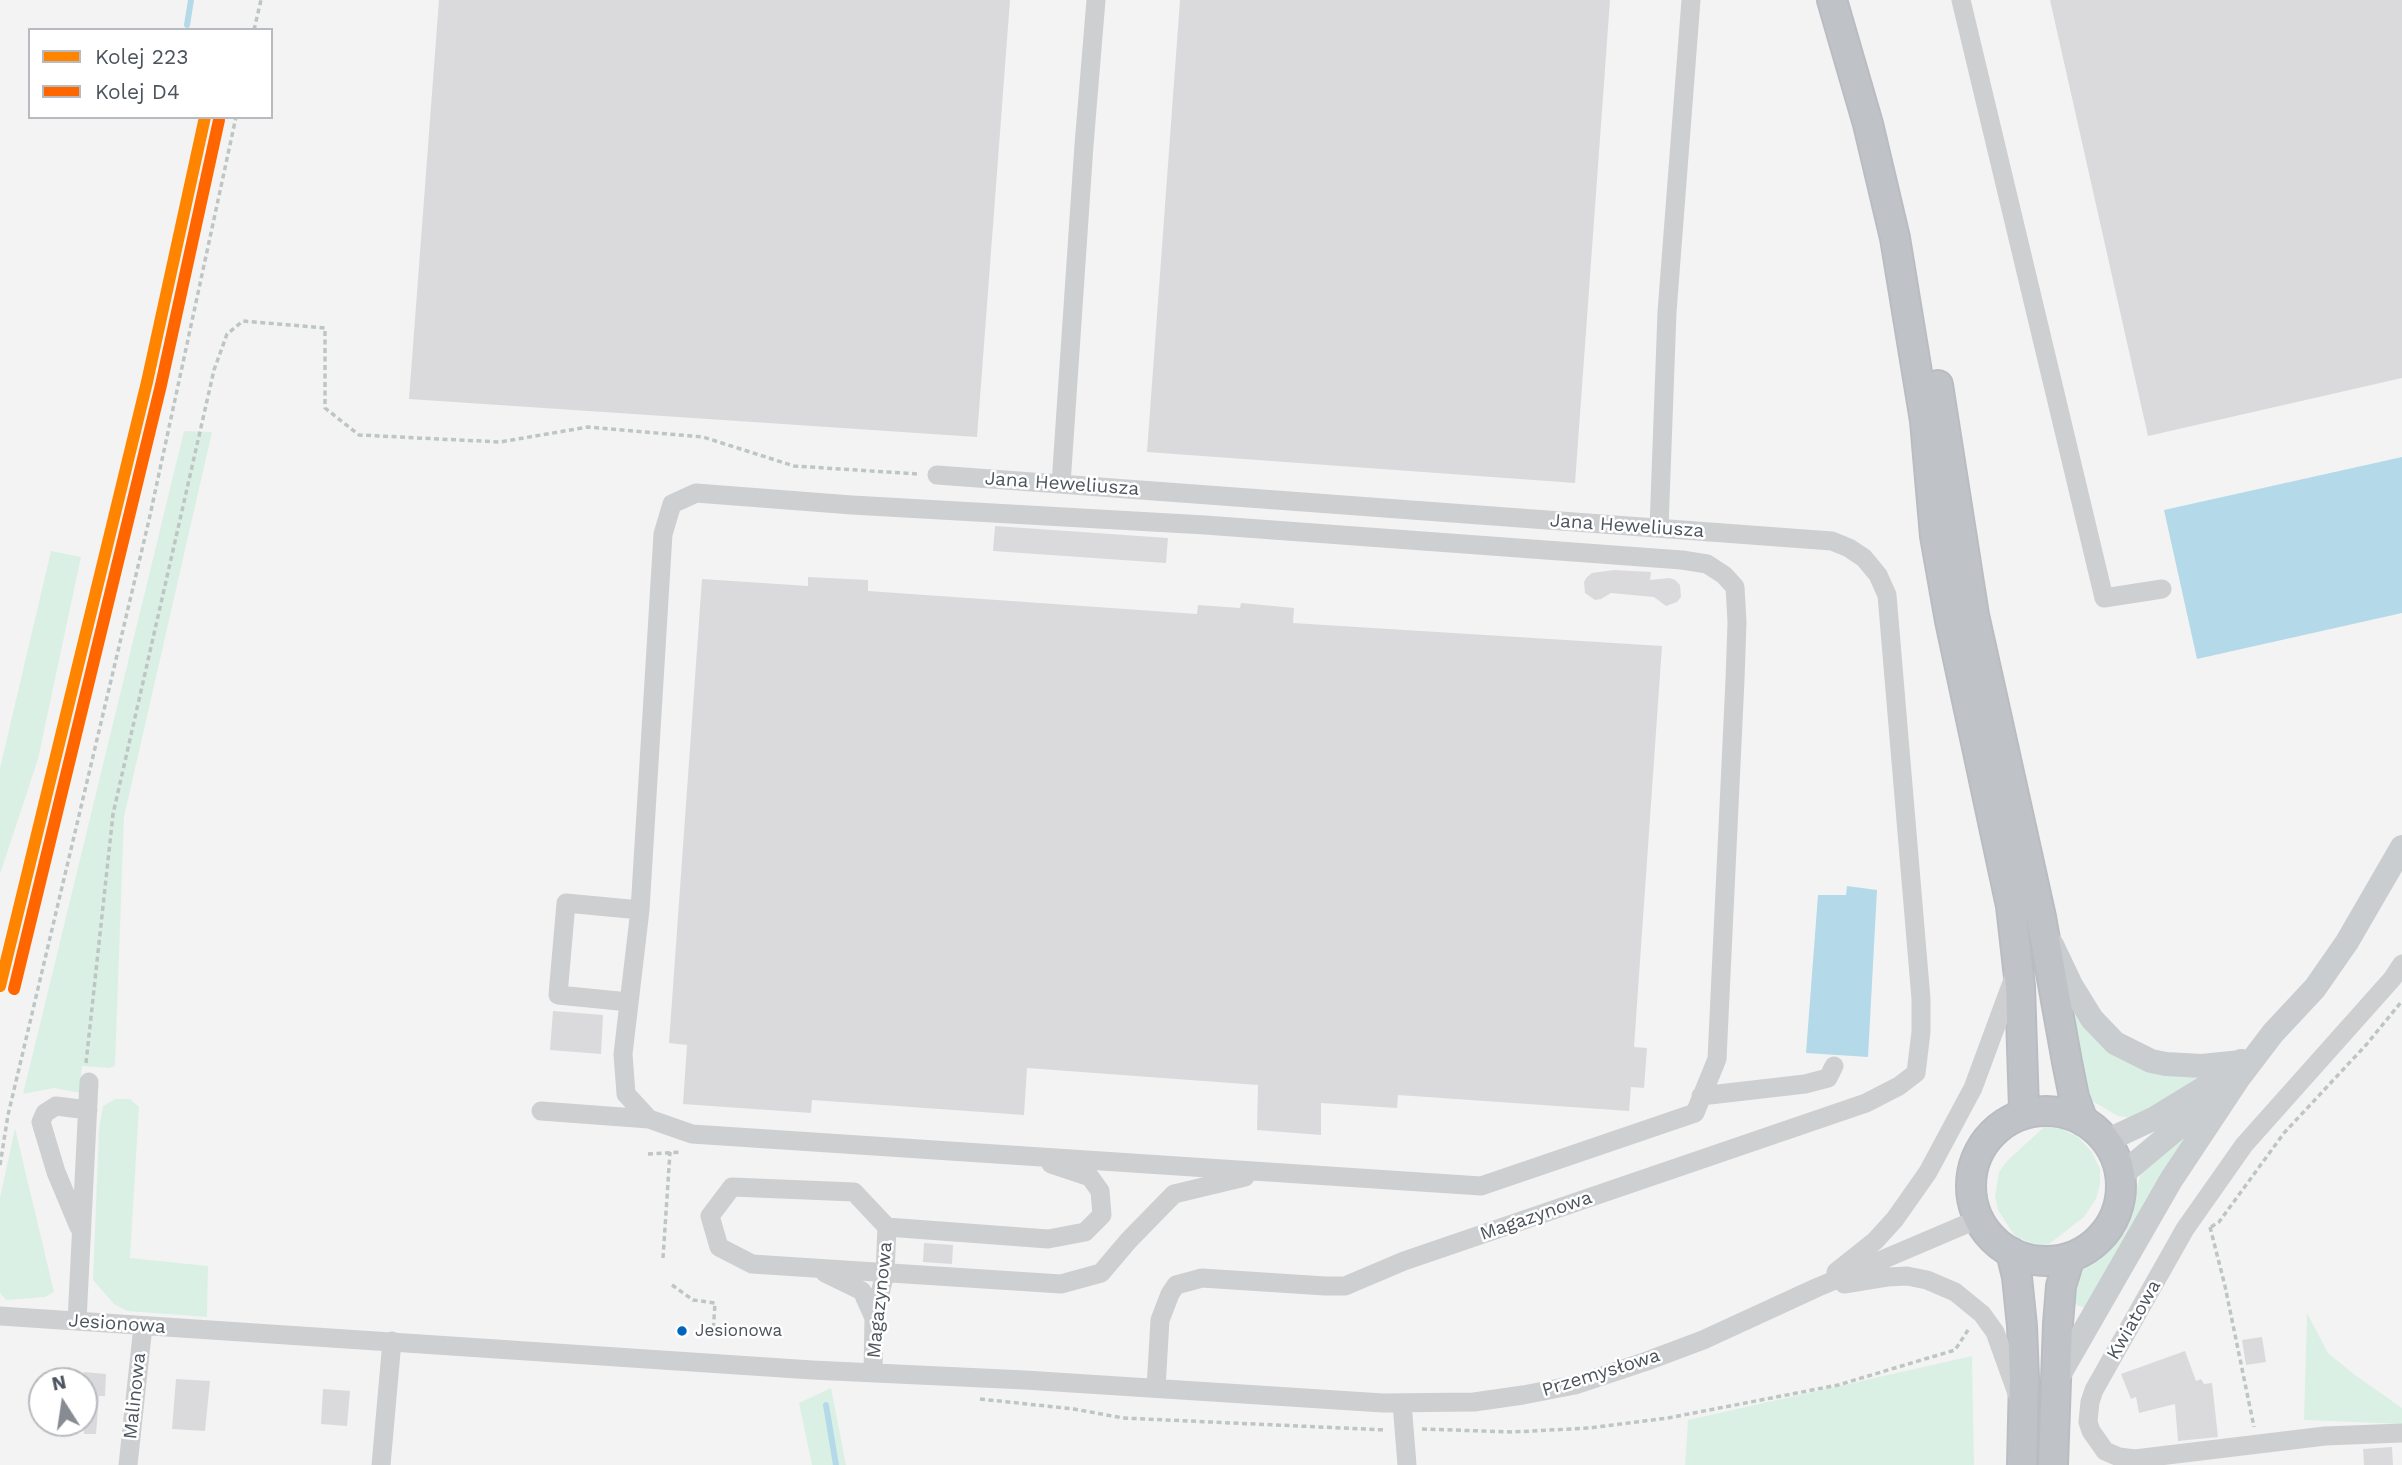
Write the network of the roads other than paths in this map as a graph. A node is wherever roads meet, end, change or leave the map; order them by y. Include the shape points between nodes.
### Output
1 (1096, 0) edge
2 (1691, 0) edge
3 (1832, 0) edge
4 (1961, 0) edge
5 (1895, 238) junction
6 (937, 475) road end
7 (1061, 484) junction
8 (1659, 528) junction
9 (2162, 589) dead end
10 (2402, 848) edge
11 (640, 910) junction
12 (2041, 917) junction
13 (2402, 964) edge
14 (2018, 968) junction
15 (1921, 999) joint
16 (629, 1002) junction
17 (1834, 1066) dead end
18 (2239, 1070) junction
19 (89, 1082) road end
20 (1701, 1096) junction
21 (88, 1110) junction
22 (541, 1111) dead end
23 (2018, 1116) junction
24 (649, 1119) junction
25 (2083, 1121) junction
26 (2106, 1141) junction
27 (1024, 1155) junction
28 (1280, 1171) junction
29 (2120, 1176) junction
30 (1978, 1219) junction
31 (887, 1227) junction
32 (81, 1232) junction
33 (2011, 1252) junction
34 (2070, 1257) junction
35 (815, 1268) junction
36 (885, 1273) junction
37 (1816, 1288) junction
38 (0, 1316) edge
39 (874, 1318) junction
40 (77, 1321) junction
41 (143, 1326) junction
42 (393, 1341) junction
43 (873, 1373) junction
44 (2055, 1382) junction
45 (1156, 1388) junction
46 (1402, 1404) junction
47 (2022, 1407) junction
48 (2402, 1433) edge
49 (128, 1465) edge
50 (382, 1465) edge
51 (1407, 1465) edge
52 (2022, 1465) edge
53 (2053, 1465) edge

1 - 7 street
2 - 8 street via 1667,312
3 - 5 highway
4 - 9 street via 2104,598
5 - 12 highway via 1937,375 1974,615
5 - 14 highway via 1925,421 1935,536 2011,906
6 - 7 street, Jana Heweliusza
7 - 8 street, Jana Heweliusza
8 - 15 street, Jana Heweliusza via 1832,541 1864,558 1878,575 1886,595
10 - 18 main road via 2315,988
11 - 16 street
11 - 16 street via 566,903 558,995
11 - 20 street via 663,534 672,504 696,494 1205,525 1707,564 1735,587 1737,622 1717,1059
12 - 18 main road via 2071,985 2092,1020 2115,1043 2151,1061
12 - 25 highway via 2074,1097
13 - 48 street, Kwiatowa via 2244,1145 2185,1229 2103,1373 2090,1402 2088,1422 2105,1451 2135,1459 2325,1436
14 - 23 highway via 2024,1108
14 - 37 street via 1973,1088 1928,1172 1875,1241
15 - 45 street, Magazynowa via 1916,1073 1866,1102 1404,1261 1345,1286 1202,1278 1176,1285 1160,1320
16 - 24 street via 623,1054 626,1094
17 - 20 street via 1828,1078 1805,1084
18 - 26 main road
18 - 29 main road
18 - 44 main road
19 - 21 street
20 - 28 street via 1695,1113 1481,1186
21 - 32 street
21 - 32 street via 56,1106 41,1122
22 - 24 street
23 - 25 highway via 2051,1111
23 - 30 highway via 2000,1126 1976,1159 1971,1179
24 - 27 street via 692,1134
25 - 26 highway
26 - 29 highway
27 - 28 street
27 - 31 street via 1090,1177 1100,1191 1102,1215 1085,1232 1048,1239
28 - 36 street via 1174,1194 1101,1273 1061,1284
29 - 34 highway via 2120,1196 2103,1234
30 - 33 highway via 1998,1244
30 - 37 street, Przemysłowa
31 - 35 street via 855,1192 732,1187 710,1216 719,1247 752,1264
31 - 36 street, Magazynowa
32 - 40 street
33 - 34 highway via 2030,1259
33 - 47 highway via 2022,1326
34 - 44 highway via 2061,1286
35 - 36 street
35 - 39 street via 862,1291
36 - 39 street, Magazynowa
37 - 46 street, Przemysłowa via 1703,1340 1575,1385 1474,1402
37 - 47 street via 1907,1276 1955,1292 1982,1314 1995,1332
38 - 40 street, Jesionowa
39 - 43 street, Magazynowa
40 - 41 street, Jesionowa
41 - 42 street, Jesionowa
41 - 49 street, Malinowa
42 - 43 street, Jesionowa
42 - 50 street
43 - 45 street, Jesionowa
44 - 53 highway
45 - 46 street, Przemysłowa
46 - 51 street
47 - 52 highway

